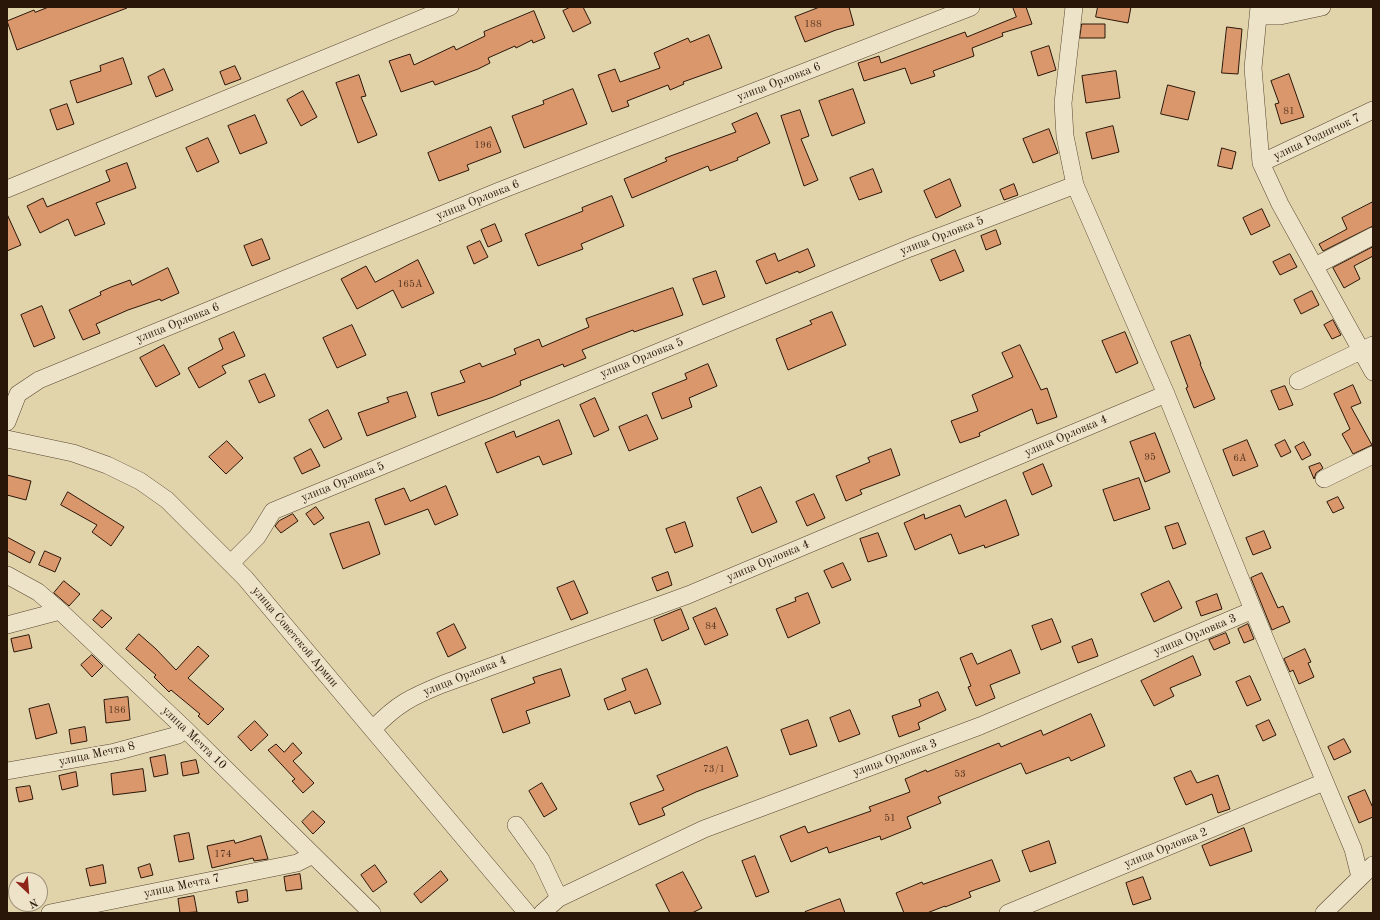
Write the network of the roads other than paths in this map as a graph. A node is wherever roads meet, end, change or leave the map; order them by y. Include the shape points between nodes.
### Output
1 (450, 7) edge
2 (971, 7) edge
3 (1074, 7) edge
4 (1322, 7) edge
5 (1259, 12) edge
6 (1373, 110) edge
7 (1261, 163) junction
8 (1075, 185) junction
9 (7, 189) edge
10 (1373, 236) edge
11 (1314, 266) junction
12 (1367, 348) edge
13 (1373, 372) edge
14 (1298, 381) dead end
15 (12, 393) edge
16 (1166, 394) junction
17 (7, 422) edge
18 (7, 439) edge
19 (1373, 455) edge
20 (1324, 479) dead end
21 (232, 562) junction
22 (7, 575) edge
23 (1253, 610) junction
24 (60, 611) junction
25 (7, 625) edge
26 (184, 728) junction
27 (373, 729) junction
28 (7, 771) edge
29 (1324, 782) junction
30 (516, 825) dead end
31 (313, 855) junction
32 (1373, 865) edge
33 (1360, 877) junction
34 (559, 898) junction
35 (522, 912) edge
36 (50, 913) edge
37 (372, 913) edge
38 (542, 913) edge
39 (1008, 913) edge
40 (1324, 913) edge

1 - 9 street
2 - 15 street, улица Орловка 6 via 499,190
3 - 8 street via 1063,103 1065,136
4 - 5 street via 1280,16
5 - 7 street via 1253,68
6 - 7 street, улица Родничок 7
7 - 11 street
8 - 16 street
8 - 21 street, улица Орловка 5 via 903,251 273,510 257,537
10 - 11 street
11 - 12 street
12 - 13 street
12 - 14 street
15 - 17 street, улица Орловка 6
16 - 23 street
16 - 27 street, улица Орловка 4 via 688,595 443,684 408,699 389,712
18 - 21 street, улица Советской Армии via 73,453 107,465 140,482 167,500
19 - 20 street
21 - 27 street, улица Советской Армии
22 - 24 street, улица Мечта 10 via 38,592
23 - 29 street
23 - 34 street, улица Орловка 3 via 980,726 704,829
24 - 25 street
24 - 26 street, улица Мечта 10
26 - 28 street, улица Мечта 8 via 178,735 115,752
26 - 31 street, улица Мечта 10
27 - 35 street, улица Советской Армии
29 - 33 street via 1353,849
29 - 39 street, улица Орловка 2
30 - 34 street via 541,860
31 - 36 street, улица Мечта 7 via 297,863
31 - 37 street, улица Мечта 10
32 - 33 street
33 - 40 street
34 - 38 street, улица Орловка 3

